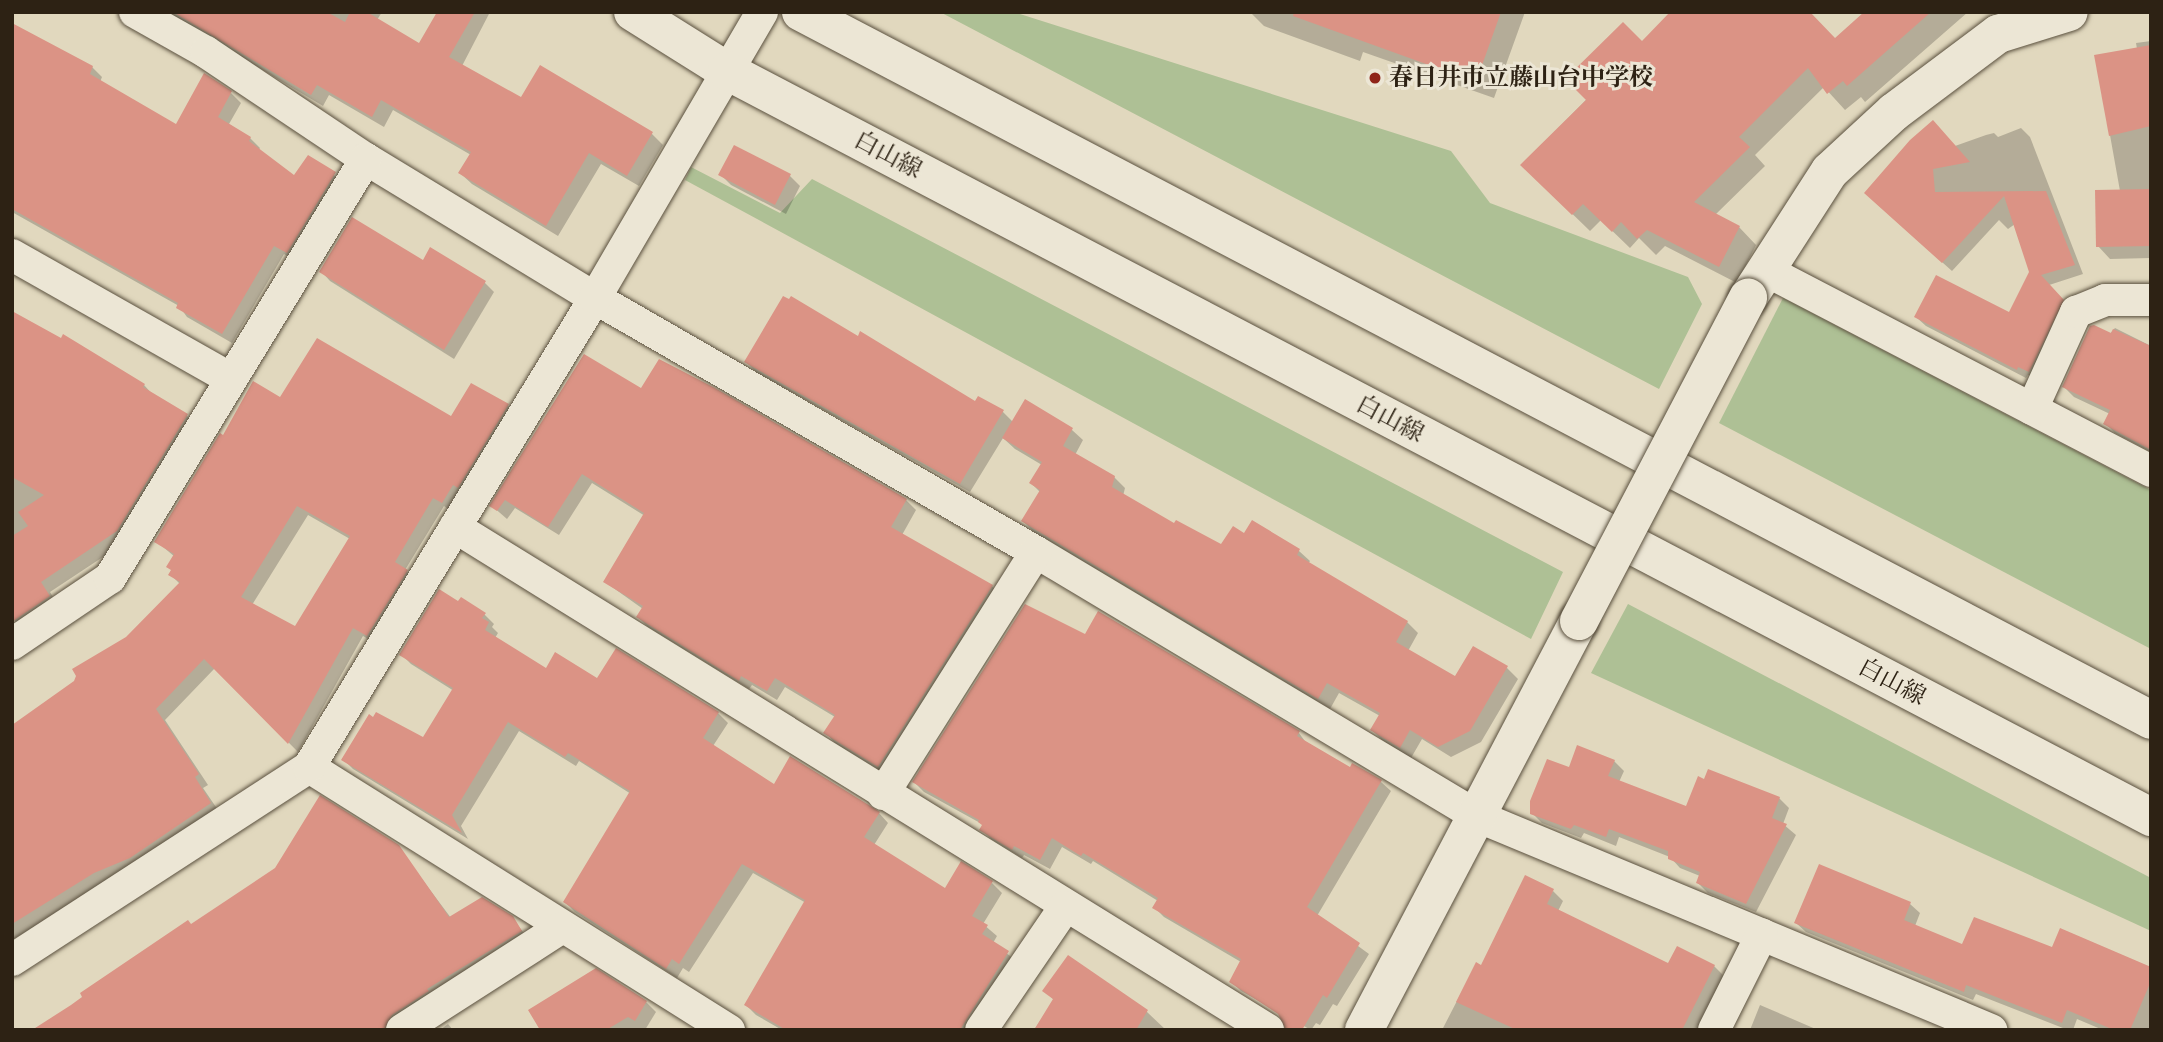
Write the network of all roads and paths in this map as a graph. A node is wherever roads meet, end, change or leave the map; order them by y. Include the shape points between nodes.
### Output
1 (135, 12) edge
2 (633, 12) edge
3 (762, 12) edge
4 (801, 12) edge
5 (2069, 12) edge
6 (1998, 23) edge
7 (727, 71) junction
8 (366, 159) junction
9 (12, 255) edge
10 (1756, 284) junction
11 (595, 298) junction
12 (2151, 300) edge
13 (229, 378) junction
14 (2032, 409) junction
15 (2151, 471) edge
16 (456, 527) junction
17 (1036, 552) junction
18 (12, 644) edge
19 (2151, 720) edge
20 (309, 767) junction
21 (883, 794) junction
22 (1479, 817) junction
23 (2151, 817) edge
24 (1065, 907) junction
25 (561, 928) junction
26 (1762, 934) junction
27 (12, 960) edge
28 (402, 1030) edge
29 (729, 1030) edge
30 (981, 1030) edge
31 (1268, 1030) edge
32 (1364, 1030) edge
33 (1714, 1030) edge
34 (1992, 1030) edge

1 - 8 street via 206,52
2 - 7 street, 白山線
3 - 7 street
4 - 19 street
5 - 6 street
6 - 10 street via 1830,171
7 - 11 street
7 - 23 street, 白山線
8 - 11 street
8 - 13 street
9 - 13 street
10 - 14 street
10 - 22 street, bridge
11 - 16 street
11 - 17 street
12 - 14 street via 2105,300 2076,312
13 - 18 street via 110,578
14 - 15 street
16 - 20 street
16 - 21 street
17 - 21 street
17 - 22 street
20 - 25 street
20 - 27 street
21 - 24 street
22 - 26 street
22 - 32 street
24 - 30 street
24 - 31 street
25 - 28 street
25 - 29 street
26 - 33 street
26 - 34 street

